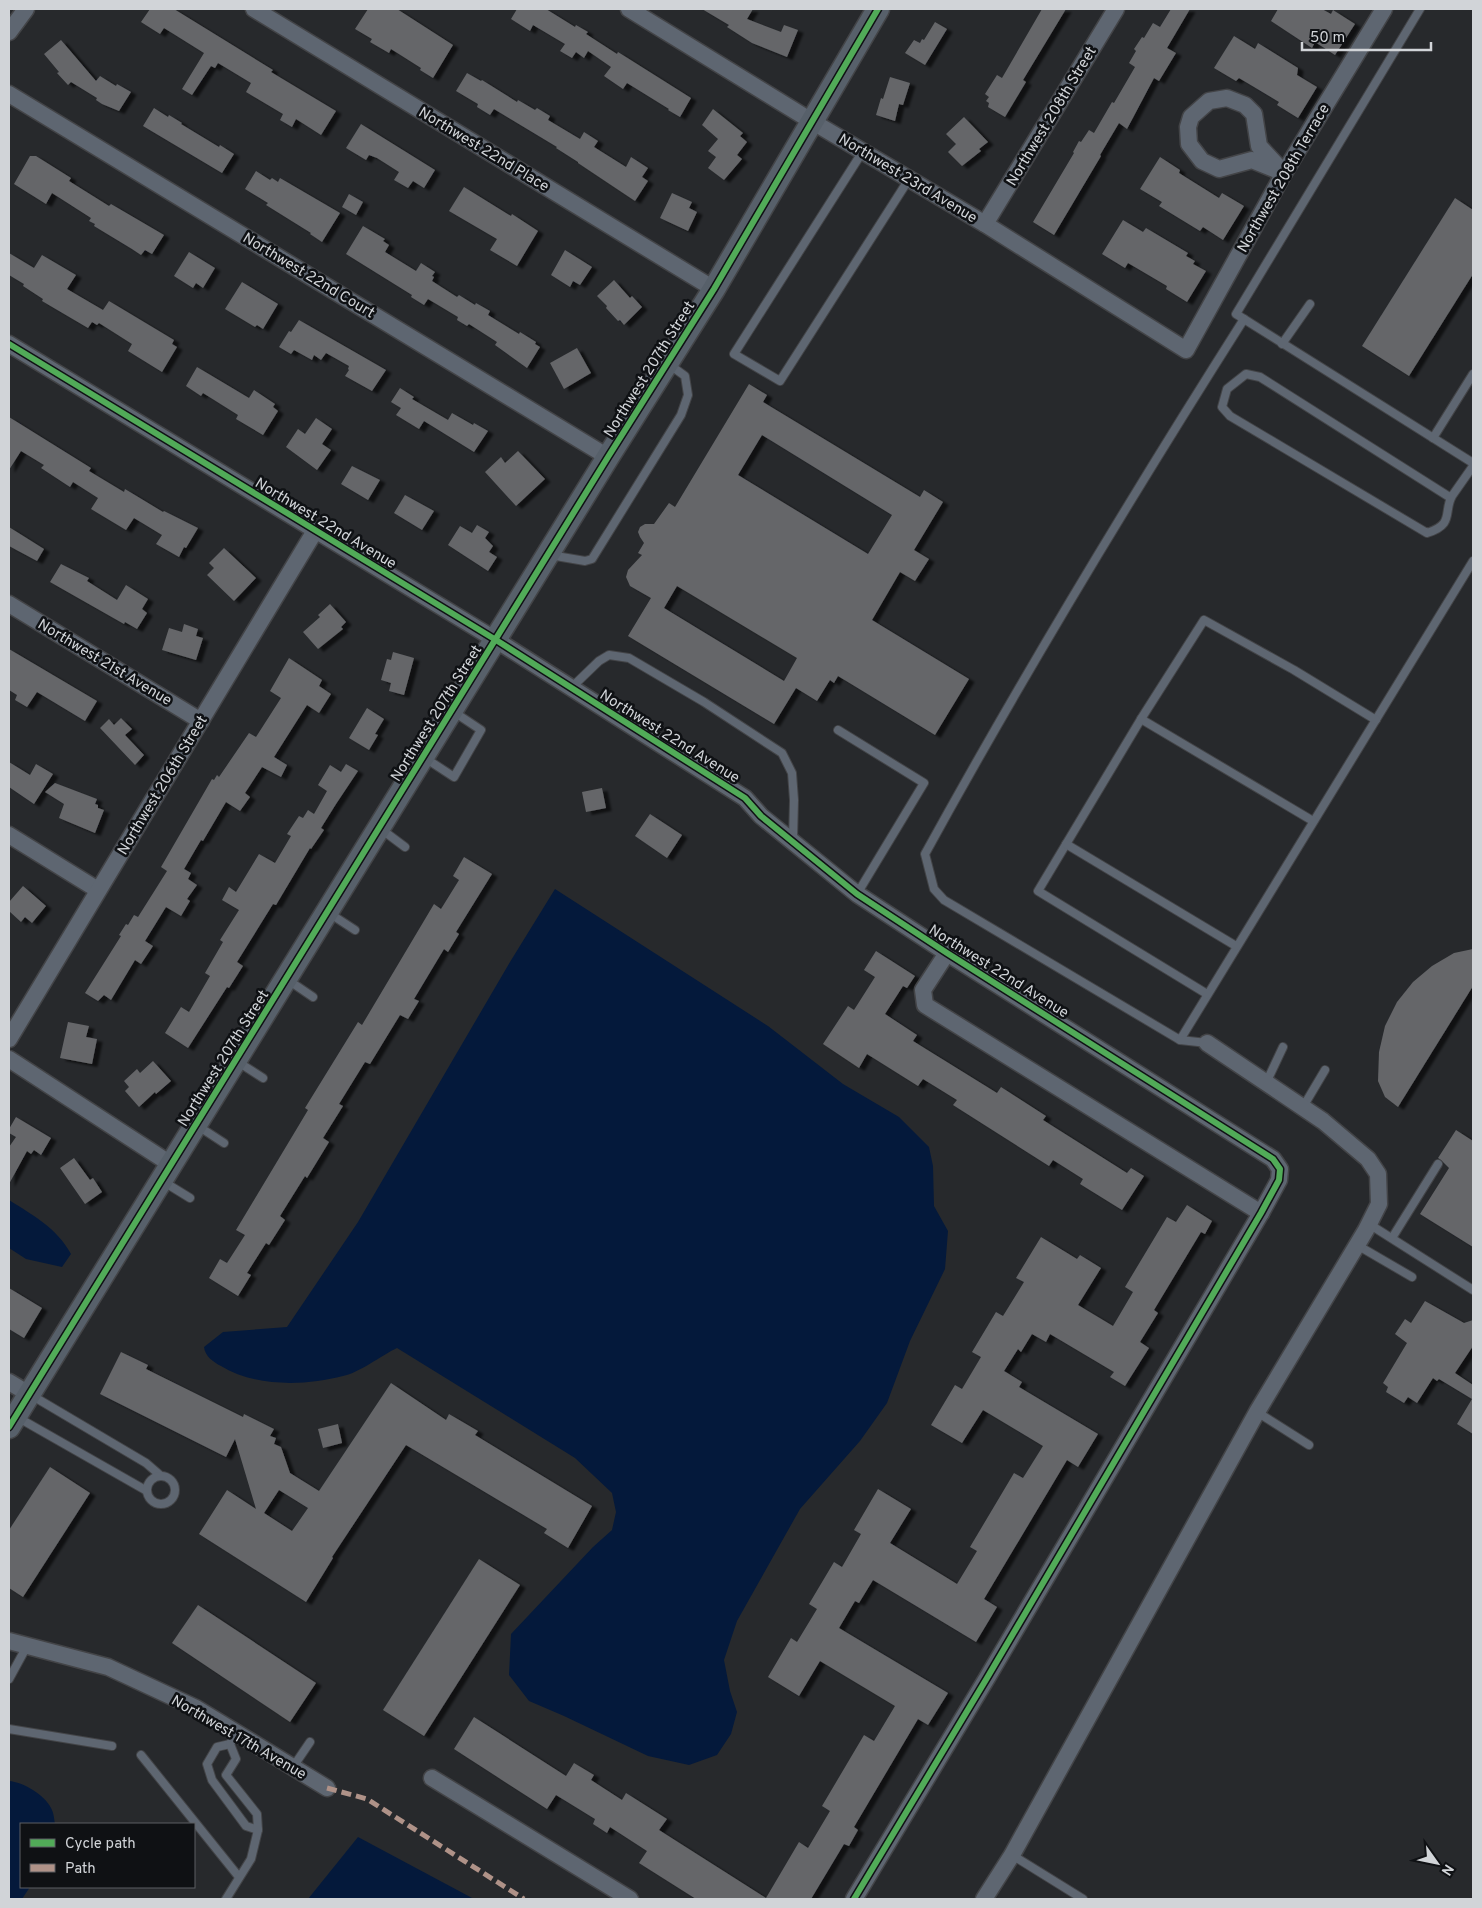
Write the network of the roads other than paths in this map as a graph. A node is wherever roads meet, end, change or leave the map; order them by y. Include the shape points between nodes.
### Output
1 (26, 9) edge
2 (254, 9) edge
3 (629, 9) edge
4 (878, 9) edge
5 (1116, 9) edge
6 (1384, 9) edge
7 (1420, 9) edge
8 (9, 32) edge
9 (9, 94) edge
10 (813, 122) junction
11 (863, 151) junction
12 (1284, 173) junction
13 (909, 179) junction
14 (985, 224) junction
15 (714, 289) junction
16 (1310, 304) dead end
17 (1244, 319) junction
18 (9, 344) edge
19 (1282, 344) junction
20 (1186, 350) joint
21 (668, 363) junction
22 (1473, 374) edge
23 (1433, 438) junction
24 (608, 457) junction
25 (1473, 465) edge
26 (1450, 498) junction
27 (315, 531) junction
28 (548, 554) junction
29 (1473, 561) edge
30 (9, 604) edge
31 (496, 640) junction
32 (571, 688) junction
33 (452, 711) junction
34 (1141, 719) junction
35 (1376, 720) junction
36 (201, 721) junction
37 (838, 730) dead end
38 (423, 757) junction
39 (1313, 821) junction
40 (379, 828) junction
41 (9, 835) edge
42 (793, 842) junction
43 (1066, 844) junction
44 (406, 847) dead end
45 (98, 890) junction
46 (857, 894) junction
47 (328, 912) junction
48 (355, 930) dead end
49 (1236, 946) junction
50 (947, 953) junction
51 (286, 979) junction
52 (1207, 994) junction
53 (313, 997) dead end
54 (9, 1039) edge
55 (1180, 1040) junction
56 (1207, 1043) joint
57 (1283, 1047) dead end
58 (9, 1059) edge
59 (236, 1060) junction
60 (1324, 1070) dead end
61 (263, 1078) dead end
62 (1266, 1083) junction
63 (1303, 1107) junction
64 (196, 1125) junction
65 (224, 1143) dead end
66 (1438, 1164) dead end
67 (167, 1173) junction
68 (190, 1198) dead end
69 (1261, 1213) junction
70 (1369, 1224) junction
71 (1392, 1238) junction
72 (1357, 1245) junction
73 (1412, 1277) dead end
74 (1473, 1290) edge
75 (9, 1382) edge
76 (29, 1394) junction
77 (1257, 1412) junction
78 (12, 1421) edge
79 (1309, 1445) dead end
80 (161, 1476) junction
81 (147, 1491) junction
82 (9, 1641) edge
83 (28, 1646) junction
84 (9, 1679) edge
85 (9, 1729) edge
86 (233, 1738) junction
87 (310, 1742) dead end
88 (112, 1746) dead end
89 (141, 1755) dead end
90 (293, 1767) junction
91 (226, 1775) junction
92 (432, 1778) dead end
93 (212, 1780) junction
94 (326, 1788) dead end
95 (258, 1830) junction
96 (1012, 1855) junction
97 (239, 1877) junction
98 (226, 1899) edge
99 (630, 1899) edge
100 (854, 1899) edge
101 (984, 1899) edge
102 (1083, 1899) edge

1 - 8 street
2 - 15 street, Northwest 22nd Place
3 - 10 street, Northwest 23rd Avenue
4 - 10 street, Northwest 207th Street
5 - 14 street, Northwest 208th Street
6 - 12 street, Northwest 208th Terrace
7 - 17 lane via 1236,314
9 - 24 street, Northwest 22nd Court
10 - 11 street, Northwest 23rd Avenue
10 - 15 street, Northwest 207th Street
11 - 13 street, Northwest 23rd Avenue
11 - 13 lane via 734,354 780,381
12 - 12 street via 1252,160 1220,169 1202,161 1189,144 1191,117 1208,101 1227,98 1245,105 1254,114 1259,146
12 - 20 street, Northwest 208th Terrace
13 - 14 street, Northwest 23rd Avenue
14 - 20 street, Northwest 23rd Avenue
15 - 21 street, Northwest 207th Street
16 - 19 lane
17 - 19 lane
17 - 55 lane via 1036,659 925,854 934,889 944,900
18 - 27 street, Northwest 22nd Avenue
19 - 23 lane
21 - 24 street, Northwest 207th Street
21 - 28 lane via 685,376 688,395 681,415 598,550 592,559 585,561
22 - 23 lane
23 - 25 lane
24 - 28 street, Northwest 207th Street
25 - 26 lane
26 - 26 lane via 1260,377 1246,374 1228,389 1222,407 1230,416 1427,533 1447,519
27 - 31 street, Northwest 22nd Avenue
27 - 36 street, Northwest 206th Street
28 - 31 street, Northwest 207th Street
29 - 35 lane
30 - 36 street, Northwest 21st Avenue
31 - 32 street, Northwest 22nd Avenue
31 - 33 street, Northwest 207th Street
32 - 42 street, Northwest 22nd Avenue via 745,798
32 - 42 lane via 609,655 629,658 782,753 792,773
33 - 38 street, Northwest 207th Street
33 - 38 lane via 481,730 454,777
34 - 35 lane via 1204,620
34 - 39 lane
34 - 43 lane
35 - 39 lane
36 - 45 street, Northwest 206th Street
37 - 46 lane via 924,783
38 - 40 street, Northwest 207th Street
39 - 49 lane
40 - 44 lane
40 - 47 street, Northwest 207th Street
41 - 45 street
42 - 46 street, Northwest 22nd Avenue
43 - 49 lane
43 - 52 lane via 1038,891
45 - 54 street, Northwest 206th Street
46 - 50 street, Northwest 22nd Avenue
47 - 48 lane
47 - 51 street, Northwest 207th Street
49 - 52 lane
50 - 69 street, Northwest 22nd Avenue via 1273,1159 1280,1169 1279,1180
50 - 69 street, Northwest 22nd Avenue via 923,990 925,1005
51 - 53 lane
51 - 59 street, Northwest 207th Street
52 - 55 lane
55 - 56 lane
56 - 62 street
57 - 62 lane
58 - 67 street
59 - 61 lane
59 - 64 street, Northwest 207th Street
60 - 63 lane
62 - 63 street
63 - 70 street via 1368,1159 1378,1174 1379,1204
64 - 65 lane
64 - 67 street, Northwest 207th Street
66 - 71 lane
67 - 68 lane
67 - 76 street, Northwest 207th Street
69 - 100 street
70 - 71 lane
70 - 72 street
71 - 74 lane
72 - 73 lane
72 - 77 street
75 - 76 street
76 - 78 street, Northwest 207th Street
76 - 80 lane via 146,1463
77 - 79 lane
77 - 96 street
78 - 81 lane
80 - 81 lane via 149,1482
80 - 81 lane via 173,1482 175,1491 171,1499 163,1504 154,1502
82 - 83 street, Northwest 17th Avenue
83 - 84 lane
83 - 86 street, Northwest 17th Avenue via 108,1667 196,1708
85 - 88 lane
86 - 90 street, Northwest 17th Avenue
86 - 91 lane via 236,1759
86 - 93 lane via 217,1748 207,1764
87 - 90 lane
89 - 97 lane
90 - 94 street, Northwest 17th Avenue
91 - 93 lane
91 - 95 lane via 257,1814
92 - 99 street
93 - 95 lane via 246,1826
95 - 97 lane via 251,1859
96 - 101 street
96 - 102 lane
97 - 98 lane

